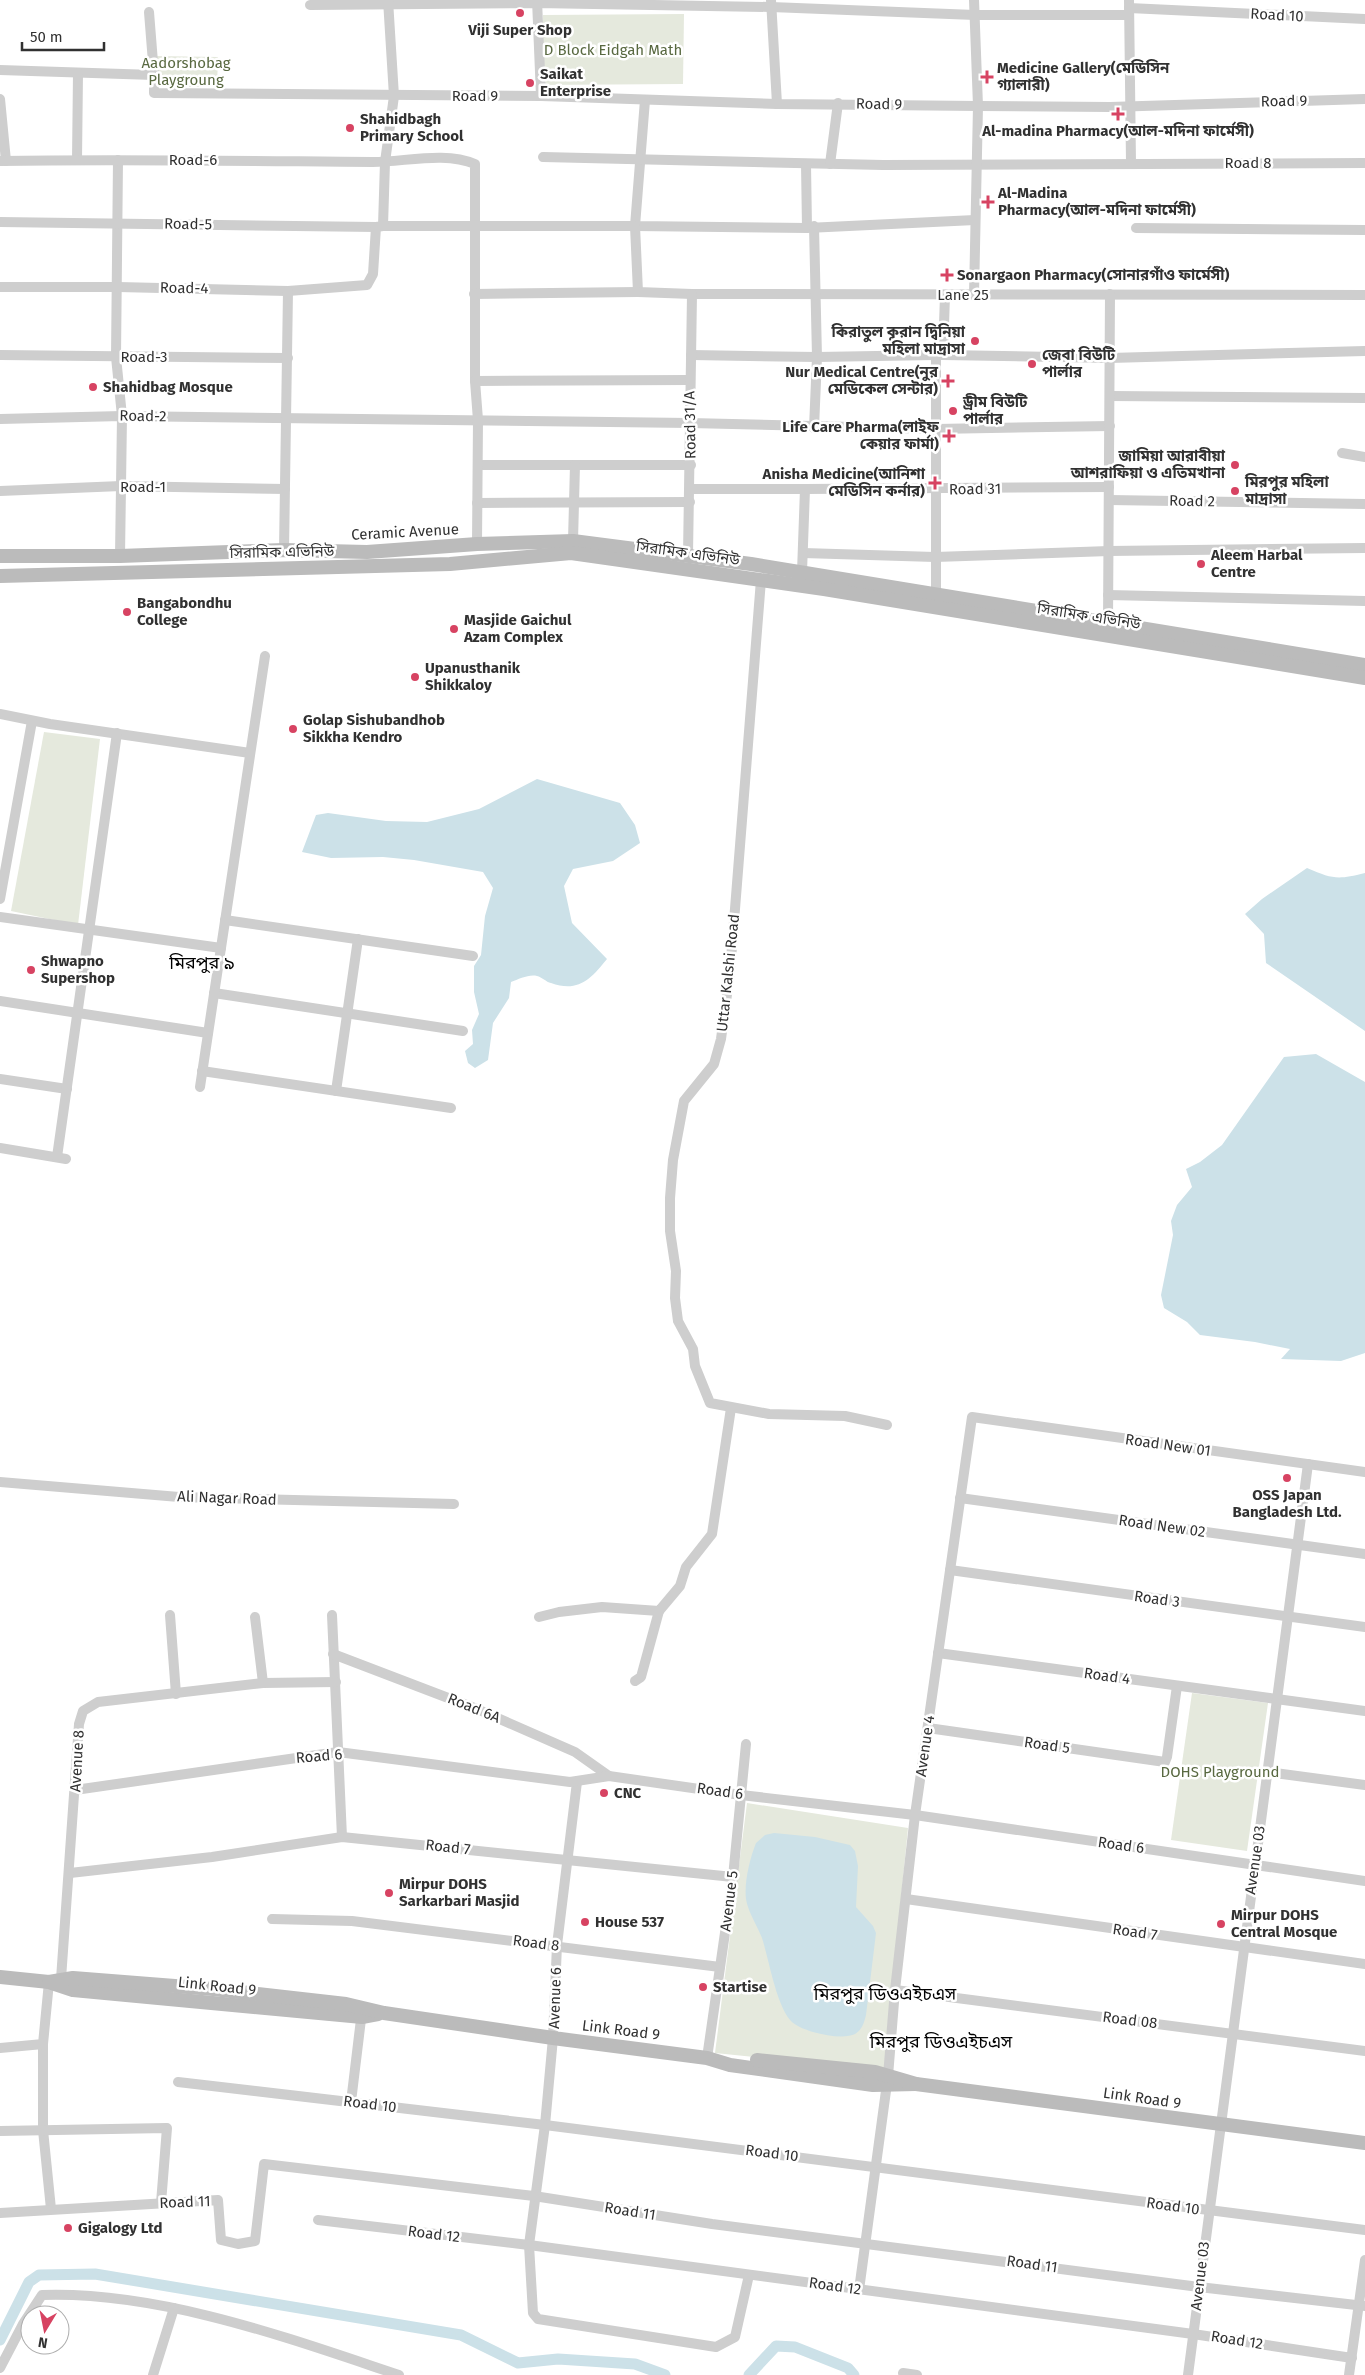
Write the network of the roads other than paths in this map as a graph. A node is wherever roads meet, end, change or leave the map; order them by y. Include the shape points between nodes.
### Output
1 (974, 0) edge
2 (388, 2) edge
3 (537, 2) edge
4 (771, 3) edge
5 (310, 5) dead end
6 (1129, 8) edge
7 (149, 12) dead end
8 (975, 15) junction
9 (1365, 19) edge
10 (0, 70) edge
11 (78, 73) junction
12 (154, 75) junction
13 (394, 96) junction
14 (541, 96) junction
15 (0, 99) edge
16 (1365, 99) edge
17 (645, 100) junction
18 (838, 103) junction
19 (777, 104) junction
20 (1131, 105) junction
21 (978, 106) junction
22 (543, 157) dead end
23 (77, 160) junction
24 (118, 160) junction
25 (640, 160) junction
26 (3, 161) edge
27 (385, 162) junction
28 (1131, 163) junction
29 (1365, 163) edge
30 (806, 164) junction
31 (830, 164) junction
32 (976, 165) junction
33 (975, 220) junction
34 (0, 222) edge
35 (119, 223) junction
36 (379, 226) junction
37 (476, 226) junction
38 (635, 226) junction
39 (810, 227) junction
40 (1136, 228) dead end
41 (1365, 230) edge
42 (0, 287) edge
43 (118, 287) junction
44 (288, 291) junction
45 (638, 292) junction
46 (474, 294) junction
47 (692, 294) junction
48 (815, 294) junction
49 (1110, 294) junction
50 (944, 295) junction
51 (974, 295) junction
52 (1365, 295) edge
53 (1365, 350) edge
54 (0, 355) edge
55 (690, 355) junction
56 (940, 355) junction
57 (116, 357) junction
58 (817, 357) junction
59 (288, 358) junction
60 (1110, 358) junction
61 (689, 380) junction
62 (475, 381) junction
63 (1110, 396) junction
64 (1365, 398) edge
65 (122, 416) junction
66 (0, 418) edge
67 (287, 419) junction
68 (478, 420) junction
69 (690, 423) junction
70 (1110, 426) junction
71 (814, 428) junction
72 (936, 429) junction
73 (1342, 453) dead end
74 (1365, 457) edge
75 (478, 465) junction
76 (575, 465) junction
77 (691, 465) junction
78 (122, 486) junction
79 (1109, 487) junction
80 (285, 489) junction
81 (690, 489) junction
82 (805, 489) junction
83 (0, 490) edge
84 (935, 490) junction
85 (1109, 500) junction
86 (574, 501) junction
87 (690, 502) junction
88 (477, 503) junction
89 (1365, 504) edge
90 (573, 541) junction
91 (477, 544) junction
92 (1365, 548) edge
93 (284, 550) junction
94 (1109, 551) junction
95 (803, 553) junction
96 (688, 555) junction
97 (0, 556) edge
98 (120, 556) junction
99 (935, 557) junction
100 (751, 564) joint
101 (802, 572) junction
102 (0, 576) edge
103 (761, 580) junction
104 (936, 594) junction
105 (1108, 595) junction
106 (1365, 601) edge
107 (1108, 623) junction
108 (265, 656) dead end
109 (1365, 665) edge
110 (1365, 678) edge
111 (0, 714) edge
112 (32, 721) junction
113 (117, 733) junction
114 (250, 753) junction
115 (0, 899) edge
116 (0, 917) edge
117 (225, 920) junction
118 (91, 930) junction
119 (358, 939) junction
120 (221, 948) junction
121 (473, 956) dead end
122 (214, 993) junction
123 (0, 1001) edge
124 (79, 1013) junction
125 (348, 1014) junction
126 (463, 1031) dead end
127 (208, 1033) junction
128 (202, 1071) junction
129 (0, 1079) edge
130 (200, 1086) dead end
131 (68, 1088) junction
132 (336, 1091) junction
133 (451, 1108) dead end
134 (0, 1148) edge
135 (732, 1408) junction
136 (972, 1417) joint
137 (887, 1425) dead end
138 (1308, 1464) junction
139 (1365, 1472) edge
140 (0, 1482) edge
141 (960, 1498) junction
142 (454, 1504) dead end
143 (1297, 1544) junction
144 (1365, 1554) edge
145 (950, 1570) junction
146 (659, 1611) junction
147 (170, 1614) dead end
148 (332, 1615) dead end
149 (255, 1617) dead end
150 (540, 1617) dead end
151 (1288, 1617) junction
152 (1365, 1627) edge
153 (938, 1653) junction
154 (333, 1654) junction
155 (635, 1681) dead end
156 (336, 1682) junction
157 (263, 1683) junction
158 (1177, 1686) junction
159 (176, 1694) junction
160 (1276, 1700) junction
161 (1365, 1711) edge
162 (928, 1728) junction
163 (746, 1744) dead end
164 (338, 1752) junction
165 (1267, 1772) junction
166 (609, 1776) junction
167 (577, 1782) junction
168 (1365, 1786) edge
169 (75, 1790) junction
170 (741, 1794) junction
171 (916, 1815) junction
172 (342, 1837) junction
173 (567, 1859) junction
174 (1255, 1865) junction
175 (70, 1873) junction
176 (732, 1877) junction
177 (1365, 1881) edge
178 (906, 1899) junction
179 (272, 1919) dead end
180 (557, 1945) junction
181 (1244, 1948) junction
182 (1365, 1964) edge
183 (720, 1967) junction
184 (0, 1977) edge
185 (55, 1981) junction
186 (895, 1990) junction
187 (362, 2013) junction
188 (1232, 2034) junction
189 (553, 2038) junction
190 (43, 2044) junction
191 (0, 2048) edge
192 (1365, 2051) edge
193 (707, 2058) junction
194 (887, 2080) junction
195 (178, 2082) dead end
196 (351, 2102) junction
197 (1220, 2124) junction
198 (545, 2125) junction
199 (43, 2130) junction
200 (0, 2131) edge
201 (1365, 2143) edge
202 (875, 2166) junction
203 (534, 2196) junction
204 (161, 2203) junction
205 (51, 2209) junction
206 (1208, 2211) junction
207 (0, 2213) edge
208 (318, 2220) dead end
209 (1365, 2230) edge
210 (865, 2242) junction
211 (529, 2245) junction
212 (1365, 2260) edge
213 (749, 2275) junction
214 (1199, 2287) junction
215 (858, 2290) junction
216 (1362, 2305) edge
217 (174, 2308) junction
218 (1193, 2334) junction
219 (1352, 2358) junction
220 (0, 2368) edge
221 (903, 2373) dead end
222 (153, 2375) edge
223 (399, 2375) edge
224 (917, 2375) edge
225 (1188, 2375) edge
226 (1349, 2375) edge

1 - 8 street
2 - 3 street, Road 10
2 - 5 street, Road 10
2 - 13 street
3 - 4 street, Road 10
3 - 14 street
4 - 8 street, Road 10
4 - 19 street
6 - 8 street, Road 10
6 - 9 street, Road 10
6 - 20 street
7 - 12 street
8 - 21 street
10 - 11 street
11 - 12 street
11 - 23 street
12 - 13 street, Road 9 via 154,93
13 - 14 street, Road 9
13 - 27 street
14 - 17 street, Road 9
15 - 26 street
16 - 20 street, Road 9
17 - 19 street, Road 9
17 - 25 street
18 - 19 street, Road 9
18 - 21 street, Road 9
18 - 31 street
20 - 21 street, Road 9
20 - 28 street
21 - 32 street
22 - 25 street, Road 8
23 - 24 street, Road-6
23 - 26 street, Road-6
24 - 27 street, Road-6
24 - 35 street
25 - 30 street, Road 8
25 - 38 street
27 - 36 street
27 - 37 street, Road-6 via 442,159 466,160 475,164
28 - 29 street, Road 8
28 - 32 street, Road 8
30 - 31 street, Road 8
30 - 39 street
31 - 32 street, Road 8
32 - 33 street
33 - 39 street, Road-5
33 - 51 street
34 - 35 street, Road-5
35 - 36 street, Road-5
35 - 43 street
36 - 37 street, Road-5
36 - 44 street, Road-4 via 373,274 368,285
37 - 38 street, Road-5
37 - 46 street
38 - 39 street, Road-5
38 - 45 street
39 - 48 street
40 - 41 street
42 - 43 street, Road-4
43 - 44 street, Road-4
43 - 57 street
44 - 59 street
45 - 46 street, Lane 25
45 - 47 street, Lane 25
46 - 62 street
47 - 48 street, Lane 25
47 - 55 street, Road 31/A
48 - 50 street, Lane 25
48 - 58 street
49 - 51 street, Lane 25
49 - 52 street, Lane 25
49 - 60 street
50 - 51 street, Lane 25
50 - 56 street
53 - 60 street
54 - 57 street, Road-3
55 - 58 street
55 - 61 street, Road 31/A
56 - 58 street
56 - 60 street
56 - 72 street
57 - 59 street, Road-3
57 - 65 street
58 - 71 street
59 - 67 street
60 - 63 street
61 - 62 street
61 - 69 street, Road 31/A
62 - 68 street
63 - 64 street
63 - 70 street
65 - 66 street, Road-2
65 - 67 street, Road-2
65 - 78 street
67 - 68 street, Road-2
67 - 80 street
68 - 69 street, Road-2
68 - 75 street
69 - 71 street, Road-2
69 - 77 street, Road 31/A
70 - 72 street, Road-2
70 - 79 street
71 - 72 street, Road-2
72 - 84 street
73 - 74 street
75 - 76 street
75 - 88 street
76 - 77 street
76 - 86 street
77 - 81 street, Road 31/A
78 - 80 street, Road-1
78 - 83 street, Road-1
78 - 98 street
79 - 84 street, Road 31
79 - 85 street
80 - 93 street
81 - 82 street, Road 31
81 - 87 street, Road 31/A
82 - 84 street, Road 31
82 - 95 street
84 - 99 street
85 - 89 street, Road 2
85 - 94 street
86 - 87 street
86 - 88 street
86 - 90 street
87 - 96 street, Road 31/A
88 - 91 street
90 - 91 main road, Ceramic Avenue
90 - 96 main road, Ceramic Avenue
91 - 93 main road, Ceramic Avenue via 367,552
92 - 94 street
93 - 98 main road, Ceramic Avenue
94 - 99 street
94 - 105 street
95 - 99 street
95 - 101 street
96 - 100 main road, Ceramic Avenue
97 - 98 main road, Ceramic Avenue
99 - 104 street
100 - 101 main road, সিরামিক এভিনিউ
101 - 104 main road, সিরামিক এভিনিউ
102 - 103 main road, সিরামিক এভিনিউ via 450,564 571,552
103 - 110 main road, সিরামিক এভিনিউ
103 - 135 street, Uttar Kalshi Road via 730,972 721,1039 714,1064 684,1101 673,1160 670,1231 678,1321 693,1349 695,1366 710,1403
104 - 107 main road, সিরামিক এভিনিউ
105 - 106 street
105 - 107 street
107 - 109 main road, সিরামিক এভিনিউ
108 - 114 street
111 - 112 street
112 - 113 street
112 - 115 street
113 - 114 street
113 - 118 street
114 - 117 street
116 - 118 street
117 - 119 street
117 - 120 street
118 - 120 street
118 - 124 street
119 - 121 street
119 - 125 street
120 - 122 street
122 - 125 street
122 - 127 street
123 - 124 street
124 - 127 street
124 - 131 street
125 - 126 street
125 - 132 street
127 - 128 street
128 - 130 street
128 - 132 street
129 - 131 street
131 - 134 street via 61,1158
132 - 133 street
135 - 137 street via 769,1414 845,1416
135 - 146 street via 712,1534 686,1567 680,1586
136 - 138 street, Road New 01
136 - 141 street, Avenue 4
138 - 139 street, Road New 01
138 - 143 street, Avenue 03
140 - 142 street, Ali Nagar Road via 179,1497
141 - 143 street, Road New 02
141 - 145 street, Avenue 4
143 - 144 street, Road New 02
143 - 151 street, Avenue 03
145 - 151 street, Road 3
145 - 153 street, Avenue 4
146 - 150 street via 602,1606
146 - 155 street via 641,1677
147 - 159 street
148 - 154 street
149 - 157 street
151 - 152 street, Road 3
151 - 160 street, Avenue 03
153 - 158 street, Road 4
153 - 162 street, Avenue 4
154 - 156 street
154 - 166 street, Road 6A via 575,1752
156 - 157 street, Avenue 8
156 - 164 street
157 - 159 street, Avenue 8
158 - 160 street, Road 4
158 - 162 street, Road 5 via 1165,1762
159 - 169 street, Avenue 8 via 98,1702 83,1710 79,1724
160 - 161 street, Road 4
160 - 165 street, Avenue 03
162 - 171 street, Avenue 4
163 - 170 street, Avenue 5
164 - 167 street, Road 6
164 - 169 street, Road 6
164 - 172 street
165 - 168 street
165 - 174 street, Avenue 03
166 - 167 street, Road 6
166 - 170 street, Road 6
167 - 173 street, Avenue 6
169 - 175 street, Avenue 8
170 - 171 street, Road 6
170 - 176 street, Avenue 5
171 - 174 street, Road 6
171 - 178 street, Avenue 4
172 - 173 street, Road 7
172 - 175 street, Road 7 via 212,1857
173 - 176 street, Road 7
173 - 180 street, Avenue 6
174 - 177 street, Road 6
174 - 181 street, Avenue 03
175 - 185 street, Avenue 8
176 - 183 street, Avenue 5
178 - 181 street, Road 7
178 - 186 street, Avenue 4
179 - 180 street, Road 8 via 352,1921
180 - 183 street, Road 8
180 - 189 street, Avenue 6
181 - 182 street, Road 7
181 - 188 street, Avenue 03
183 - 193 street, Avenue 5
184 - 185 main road, Link Road 9
185 - 187 main road, Link Road 9 via 73,1990
185 - 190 street, Avenue 8
186 - 188 street, Road 08
186 - 194 street, Avenue 4
187 - 189 main road, Link Road 9 via 384,2013
187 - 196 street
188 - 192 street, Road 08
188 - 197 street, Avenue 03
189 - 193 main road, Link Road 9
189 - 198 street, Avenue 6
190 - 191 street
190 - 199 street, Avenue 8
193 - 194 main road, Link Road 9 via 725,2056 876,2072
194 - 197 main road, Link Road 9
194 - 202 street, Avenue 4
195 - 196 street, Road 10
196 - 198 street, Road 10
197 - 201 main road, Link Road 9
197 - 206 street, Avenue 03
198 - 202 street, Road 10
198 - 203 street, Avenue 6
199 - 200 street
199 - 204 street via 167,2128
199 - 205 street, Avenue 8
202 - 206 street, Road 10
202 - 210 street, Avenue 4
203 - 204 street, Road 11 via 264,2164 255,2241 238,2244 221,2240 218,2200
203 - 210 street, Road 11 via 712,2224
203 - 211 street, Avenue 6
204 - 205 street, Road 11
205 - 207 street, Road 11
206 - 209 street, Road 10
206 - 214 street, Avenue 03
208 - 211 street, Road 12
210 - 214 street, Road 11
210 - 215 street, Avenue 4
211 - 213 street, Road 12
211 - 213 street, Avenue 6 via 531,2305 538,2319 716,2347 735,2337
212 - 216 street
213 - 215 street, Road 12
214 - 216 street, Road 11
214 - 218 street, Avenue 03
215 - 218 street, Road 12
216 - 219 street
217 - 220 street via 58,2294 42,2295
217 - 222 street
217 - 223 street via 277,2336
218 - 219 street, Road 12
218 - 225 street, Avenue 03
219 - 226 street
221 - 224 street

